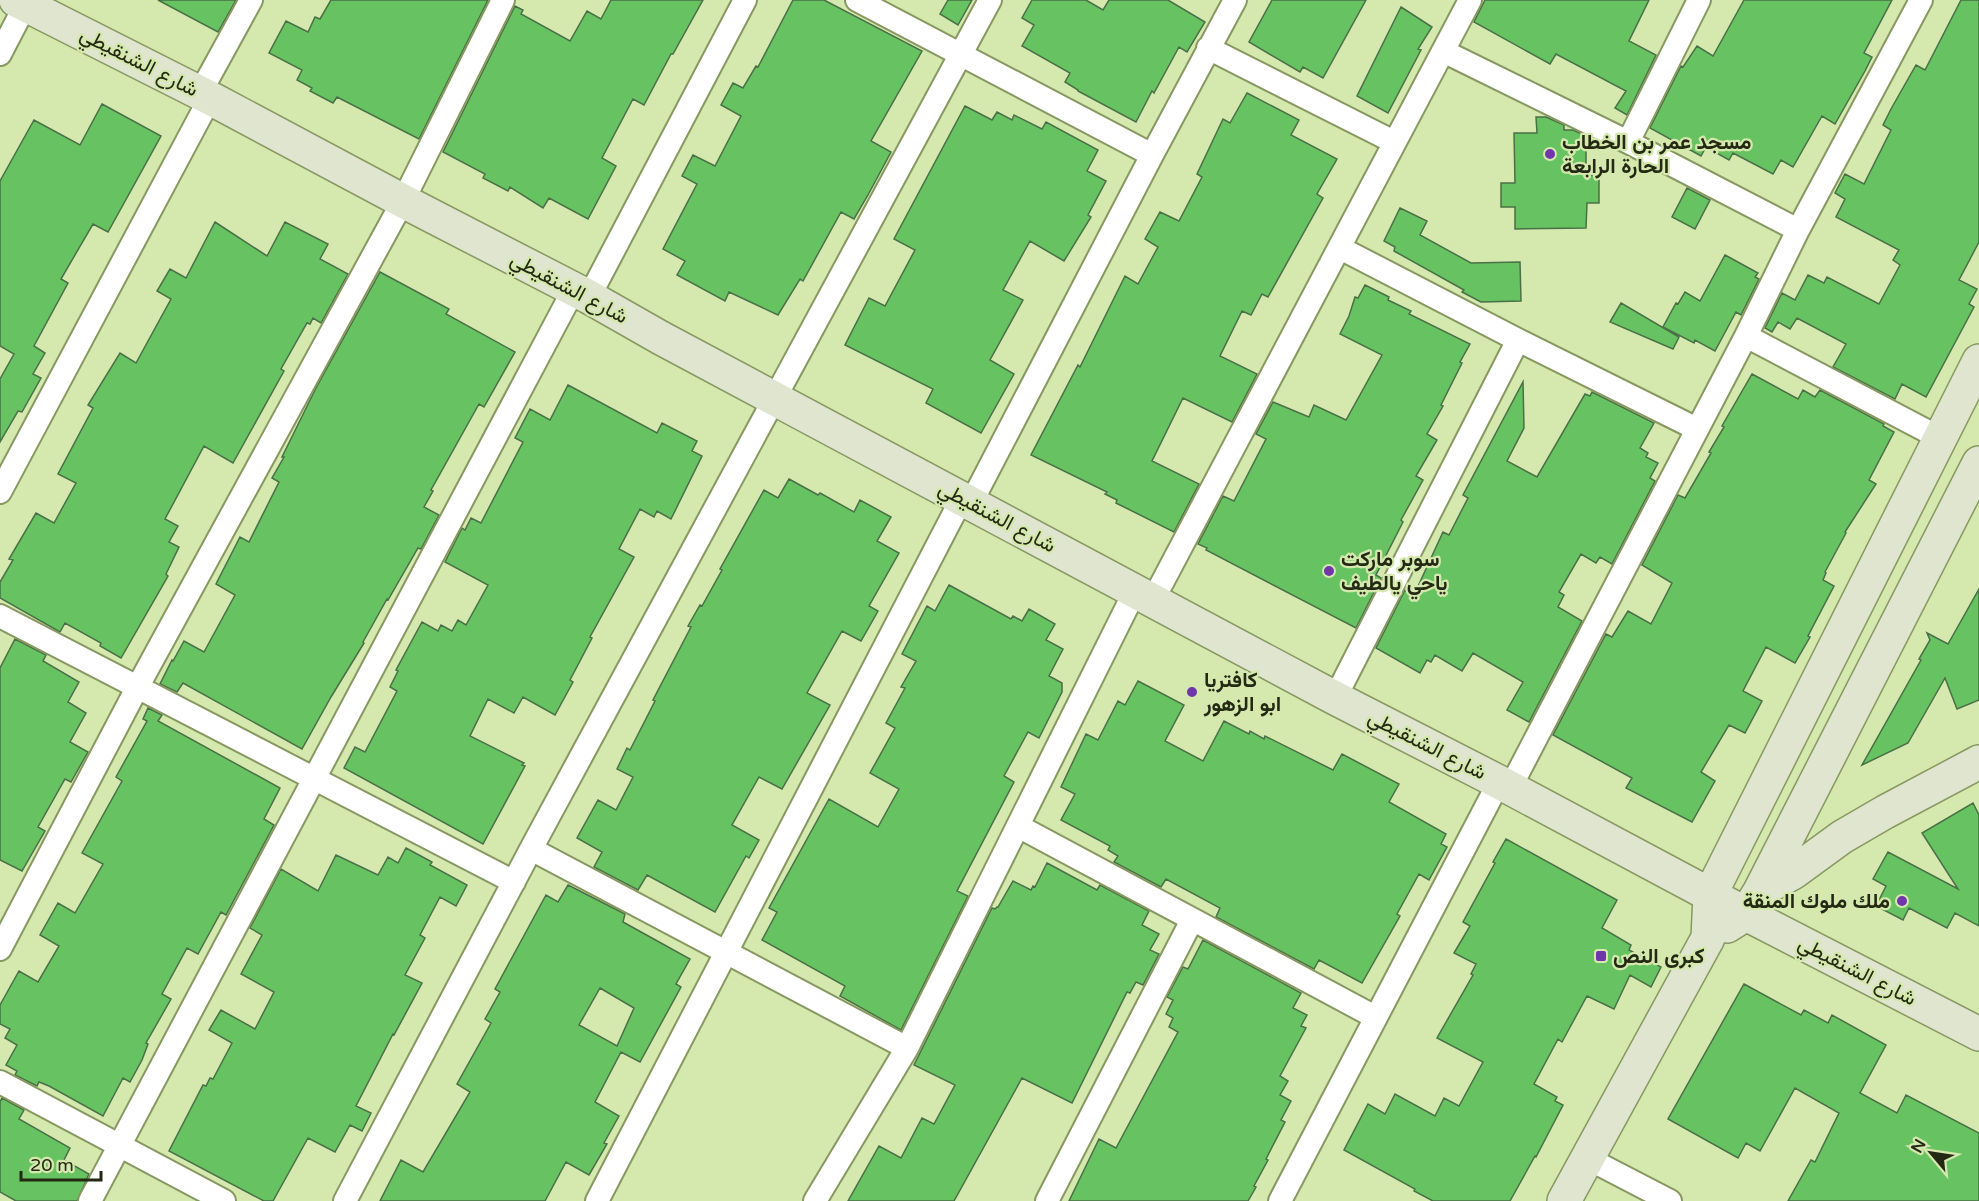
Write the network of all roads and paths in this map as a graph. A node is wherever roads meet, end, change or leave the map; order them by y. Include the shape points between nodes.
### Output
1 (251, 0) edge
2 (503, 0) edge
3 (857, 0) edge
4 (990, 0) edge
5 (1235, 0) edge
6 (1470, 0) edge
7 (1700, 0) edge
8 (1921, 0) edge
9 (23, 2) edge
10 (739, 2) edge
11 (1208, 48) junction
12 (1443, 51) junction
13 (0, 54) edge
14 (962, 54) junction
15 (205, 95) junction
16 (1394, 142) junction
17 (1628, 142) junction
18 (1152, 155) junction
19 (403, 201) junction
20 (1798, 230) junction
21 (1340, 248) junction
22 (581, 293) junction
23 (1746, 336) junction
24 (1518, 340) junction
25 (1979, 361) edge
26 (775, 398) junction
27 (1697, 429) junction
28 (1940, 438) junction
29 (1979, 463) edge
30 (0, 492) edge
31 (966, 501) junction
32 (1144, 596) junction
33 (0, 616) edge
34 (137, 688) junction
35 (1335, 698) junction
36 (1979, 762) edge
37 (314, 778) junction
38 (1505, 785) junction
39 (1018, 826) junction
40 (531, 849) junction
41 (514, 882) junction
42 (1710, 895) junction
43 (1753, 903) junction
44 (1192, 920) junction
45 (1708, 939) junction
46 (0, 949) edge
47 (726, 952) junction
48 (1375, 1017) junction
49 (1979, 1034) edge
50 (907, 1048) junction
51 (0, 1082) edge
52 (119, 1146) junction
53 (1587, 1158) junction
54 (603, 1199) edge
55 (90, 1201) edge
56 (224, 1201) edge
57 (345, 1201) edge
58 (815, 1201) edge
59 (1047, 1201) edge
60 (1280, 1201) edge
61 (1564, 1201) edge
62 (1670, 1201) edge

1 - 15 street
2 - 19 street
3 - 14 street
4 - 14 street
5 - 11 street
6 - 12 street
7 - 17 street
8 - 20 street
9 - 13 street
9 - 15 street, شارع الشنقيطي
10 - 22 street
11 - 16 street
11 - 18 street
12 - 16 street
12 - 17 street
14 - 18 street
14 - 26 street
15 - 19 street, شارع الشنقيطي
15 - 30 street
16 - 21 street
17 - 20 street
18 - 31 street
19 - 22 street, شارع الشنقيطي
19 - 34 street
20 - 23 street
21 - 24 street
21 - 32 street
22 - 26 street, شارع الشنقيطي
22 - 37 street
23 - 27 street
23 - 28 street
24 - 27 street
24 - 35 street
25 - 28 street
26 - 31 street, شارع الشنقيطي
26 - 40 street
27 - 38 street
28 - 42 street
29 - 43 street
31 - 32 street, شارع الشنقيطي
31 - 47 street
32 - 35 street, شارع الشنقيطي
32 - 39 street
33 - 34 street
34 - 37 street
34 - 46 street
35 - 38 street, شارع الشنقيطي
36 - 43 street via 1851,832
37 - 41 street
37 - 52 street
38 - 42 street, شارع الشنقيطي
38 - 48 street
39 - 44 street
39 - 50 street
40 - 41 street
40 - 47 street
41 - 57 street
42 - 43 street, شارع الشنقيطي
42 - 45 street
43 - 45 street
43 - 49 street, شارع الشنقيطي
44 - 48 street
44 - 59 street
45 - 53 street
47 - 50 street
47 - 54 street
48 - 60 street
50 - 58 street
51 - 52 street
52 - 55 street
52 - 56 street
53 - 61 street
53 - 62 street

